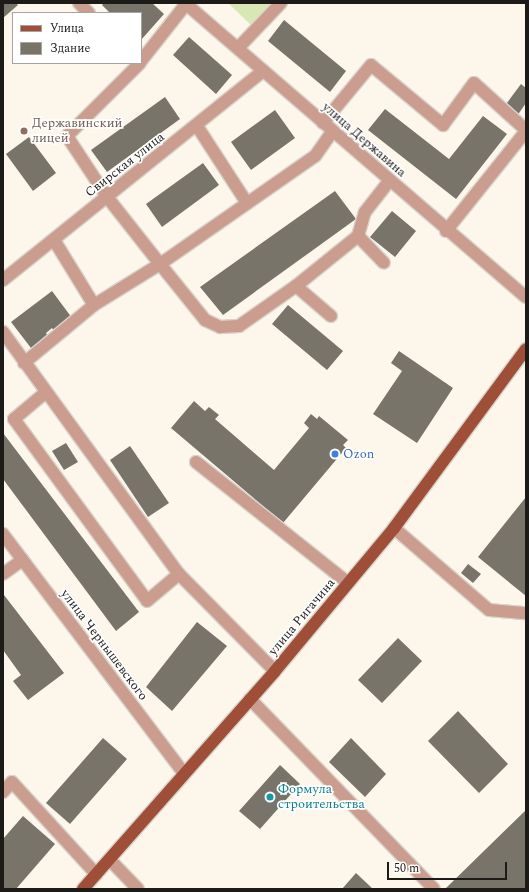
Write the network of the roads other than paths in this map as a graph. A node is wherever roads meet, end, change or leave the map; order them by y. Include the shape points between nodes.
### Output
1 (79, 3) edge
2 (281, 3) edge
3 (185, 4) edge
4 (88, 12) edge
5 (238, 48) junction
6 (142, 59) edge
7 (138, 64) edge
8 (263, 71) junction
9 (323, 123) junction
10 (198, 126) junction
11 (526, 131) edge
12 (332, 132) junction
13 (389, 181) junction
14 (107, 197) junction
15 (247, 203) junction
16 (446, 231) junction
17 (358, 236) junction
18 (54, 240) junction
19 (384, 263) dead end
20 (160, 264) junction
21 (3, 280) edge
22 (296, 286) junction
23 (526, 297) edge
24 (94, 305) junction
25 (331, 316) dead end
26 (3, 332) edge
27 (526, 349) edge
28 (24, 363) junction
29 (46, 392) junction
30 (196, 462) dead end
31 (394, 528) junction
32 (3, 534) edge
33 (22, 560) junction
34 (3, 574) edge
35 (179, 574) junction
36 (348, 583) junction
37 (526, 613) edge
38 (275, 671) junction
39 (250, 699) junction
40 (184, 773) junction
41 (3, 792) edge
42 (110, 860) junction
43 (96, 874) junction
44 (83, 889) edge
45 (138, 889) edge
46 (434, 889) edge

1 - 4 street
2 - 5 street
3 - 5 street, улица Державина
3 - 6 street
5 - 8 street, улица Державина
7 - 14 street via 68,136
8 - 9 street, улица Державина
8 - 10 street, Свирская улица
9 - 11 street via 371,65 443,126 474,83
9 - 12 street, улица Державина
10 - 14 street, Свирская улица
10 - 15 street
11 - 16 street
12 - 13 street, улица Державина
12 - 15 street via 314,156
13 - 16 street, улица Державина
13 - 17 street via 365,212
14 - 18 street, Свирская улица
14 - 20 street
15 - 20 street
16 - 23 street, улица Державина
17 - 19 street
17 - 22 street
18 - 21 street, Свирская улица
18 - 24 street
20 - 22 street via 205,320 220,327 239,326
20 - 24 street
22 - 25 street
24 - 28 street
26 - 28 street
27 - 31 main road, улица Ригачина
28 - 29 street
29 - 35 street
29 - 35 street via 14,418 147,601
30 - 36 street
31 - 36 main road, улица Ригачина
31 - 37 street via 488,610
32 - 33 street, улица Чернышевского
33 - 34 street
33 - 40 street, улица Чернышевского
35 - 38 street
36 - 38 main road, улица Ригачина
38 - 39 main road, улица Ригачина
39 - 40 main road, улица Ригачина
39 - 46 street
40 - 42 main road, улица Ригачина
41 - 43 street via 12,782
42 - 43 main road, улица Ригачина
42 - 45 street
43 - 44 main road, улица Ригачина

